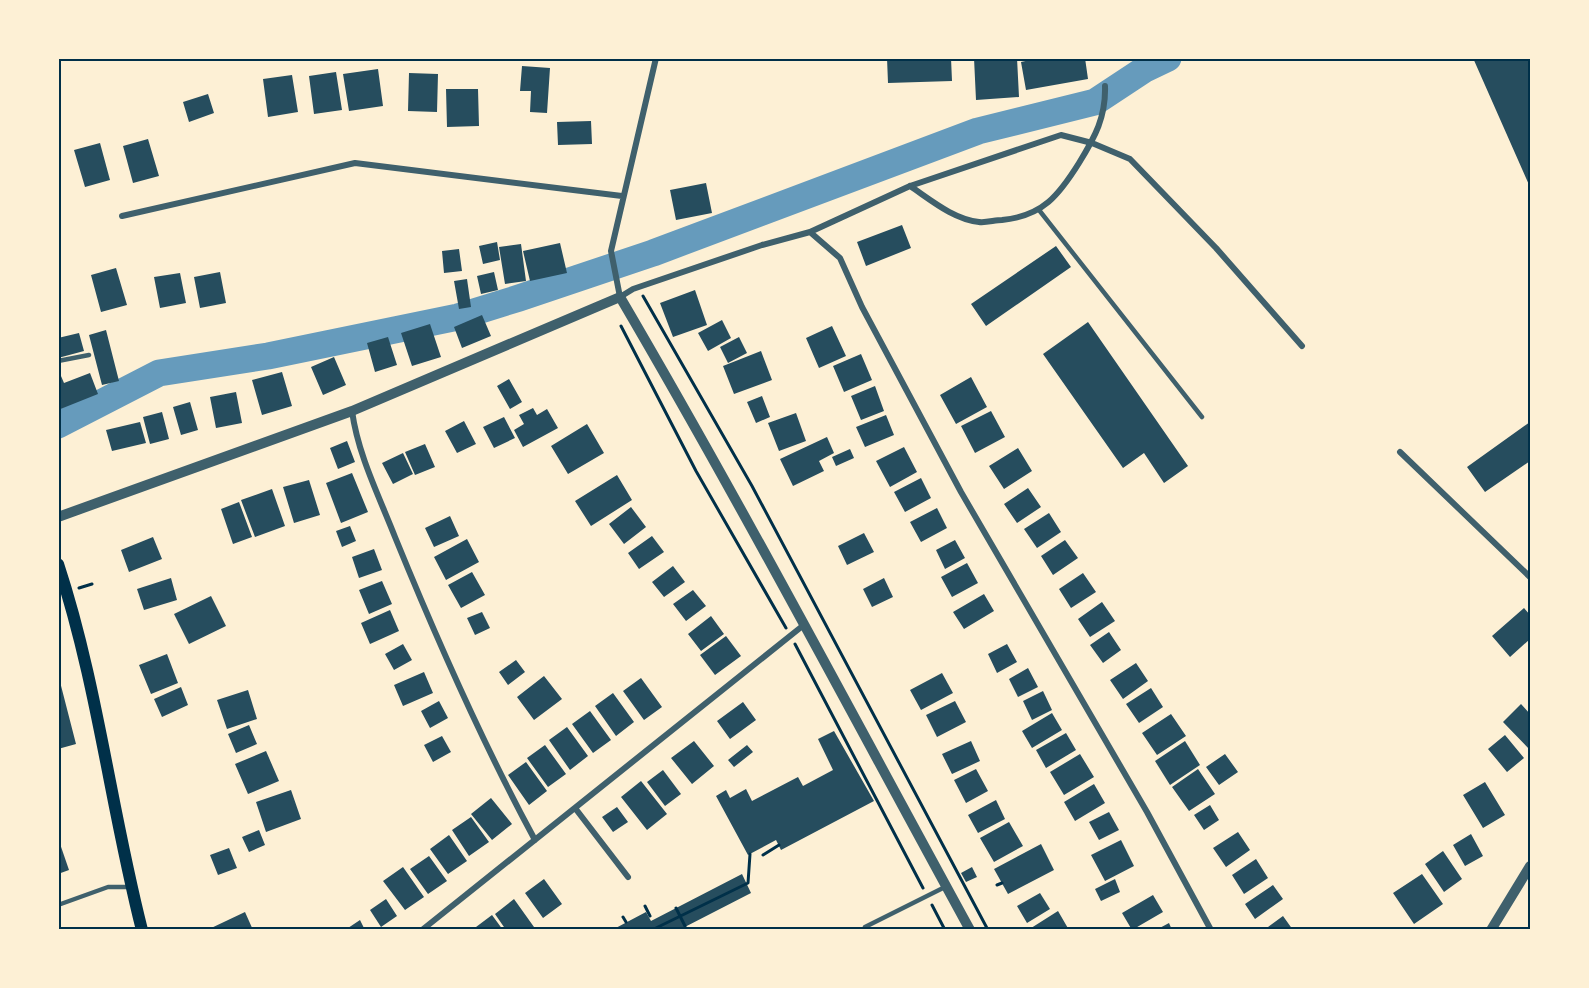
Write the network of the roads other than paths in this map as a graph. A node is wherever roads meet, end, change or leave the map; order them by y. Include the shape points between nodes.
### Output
1 (656, 58) edge
2 (1105, 86) dead end
3 (1092, 143) junction
4 (910, 186) junction
5 (622, 196) junction
6 (1039, 210) junction
7 (123, 216) dead end
8 (810, 232) junction
9 (620, 297) junction
10 (1302, 346) dead end
11 (89, 355) dead end
12 (58, 362) edge
13 (352, 411) junction
14 (1202, 417) dead end
15 (1400, 452) dead end
16 (58, 518) edge
17 (58, 564) edge
18 (1530, 577) edge
19 (806, 624) junction
20 (575, 808) junction
21 (535, 840) junction
22 (1530, 866) edge
23 (628, 877) dead end
24 (947, 886) junction
25 (131, 887) junction
26 (58, 905) edge
27 (865, 927) dead end
28 (142, 930) edge
29 (422, 930) edge
30 (970, 930) edge
31 (1211, 930) edge
32 (1491, 930) edge

1 - 5 street
2 - 3 street via 1103,121
3 - 4 street via 1061,135
3 - 6 street via 1061,192
3 - 10 street via 1130,159 1216,248
4 - 6 street via 953,214 979,222 1021,218
4 - 8 street
5 - 7 street via 355,163
5 - 9 street via 611,251
6 - 14 lane
8 - 9 street via 633,289
8 - 31 street via 840,258 960,492 1147,812
9 - 13 street
9 - 19 street
11 - 12 lane
13 - 16 street
13 - 21 street via 363,456 411,576 488,754
15 - 18 street
17 - 25 main road via 75,619
19 - 20 street
19 - 24 street
20 - 21 street
20 - 23 street
21 - 29 street
22 - 32 street
24 - 27 lane
24 - 30 street
25 - 26 lane via 108,887
25 - 28 main road

